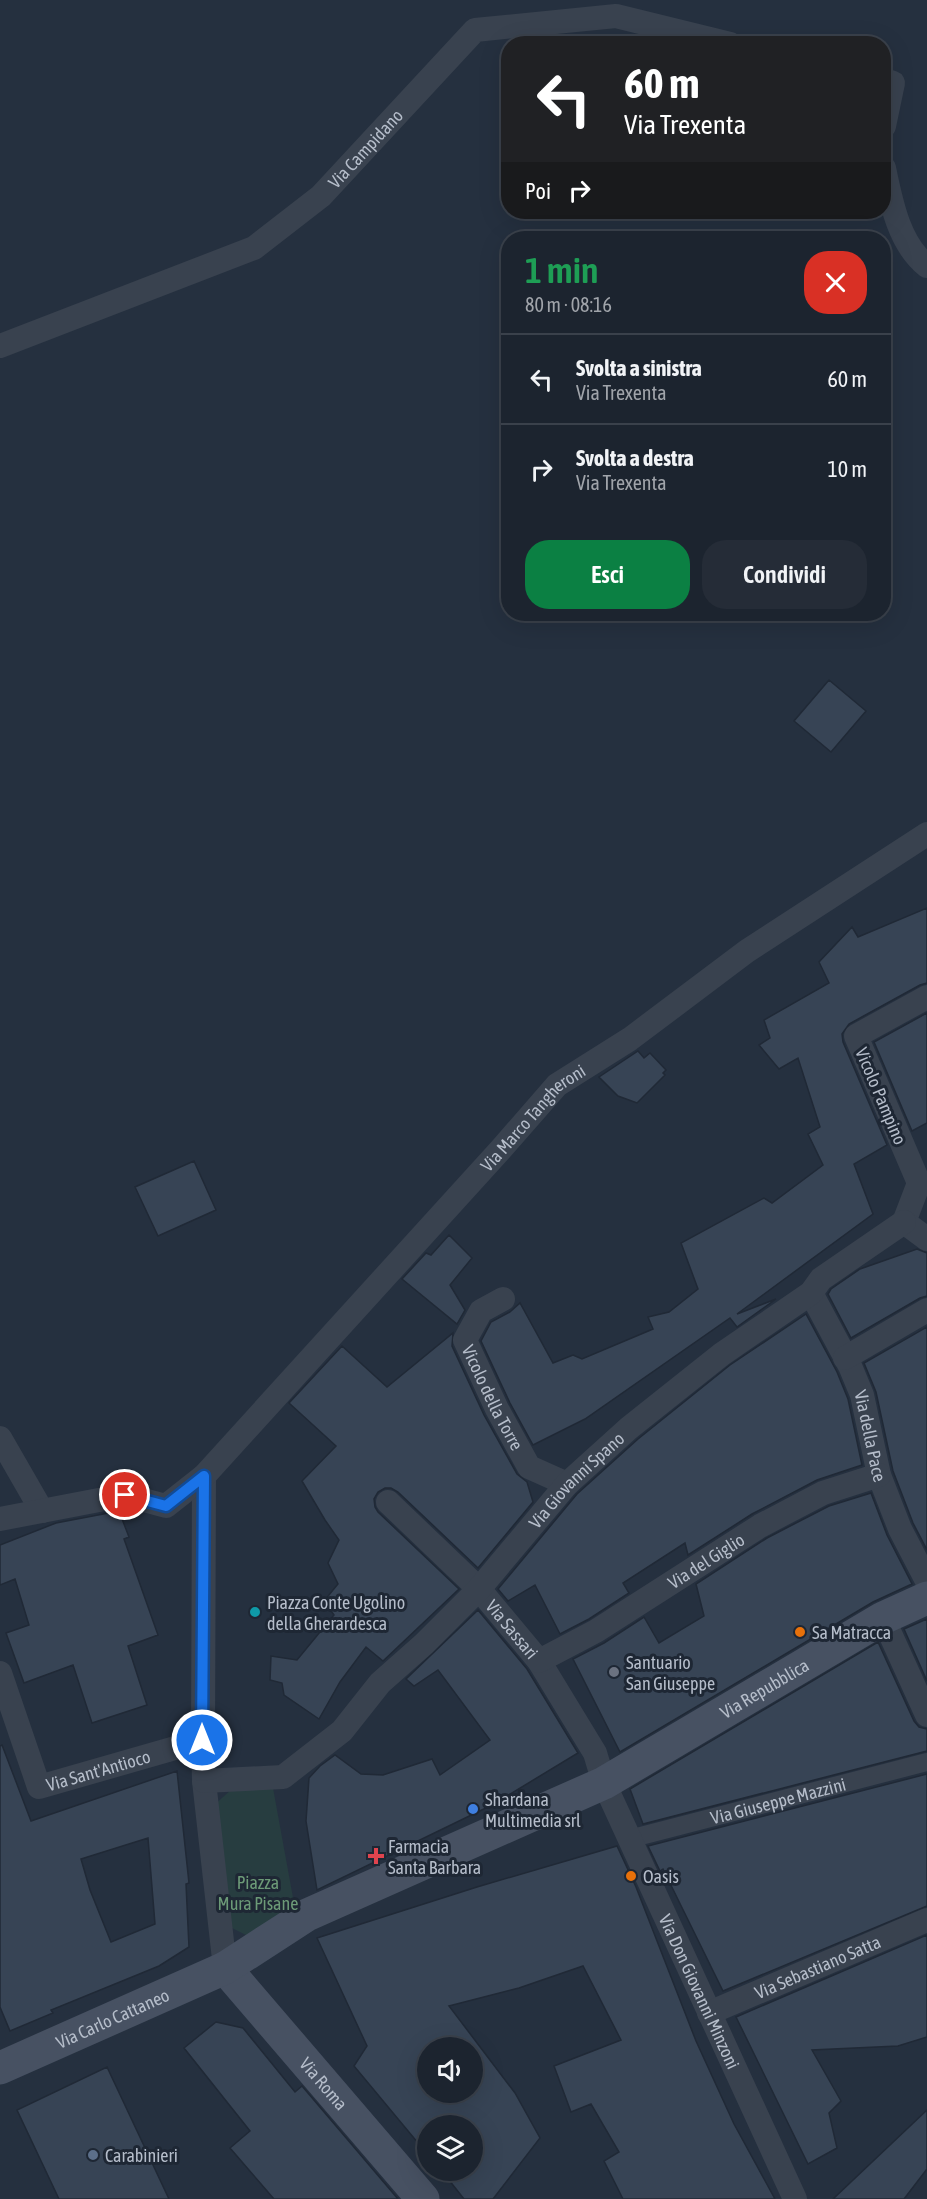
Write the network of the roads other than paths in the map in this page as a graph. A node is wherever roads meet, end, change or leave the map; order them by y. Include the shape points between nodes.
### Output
1 (697, 36) edge
2 (891, 201) edge
3 (927, 267) edge
4 (0, 346) edge
5 (927, 834) edge
6 (927, 997) edge
7 (923, 1181) edge
8 (904, 1222) junction
9 (927, 1239) edge
10 (811, 1293) junction
11 (503, 1299) dead end
12 (927, 1310) edge
13 (845, 1358) junction
14 (0, 1438) edge
15 (879, 1475) junction
16 (204, 1476) junction
17 (567, 1484) junction
18 (388, 1502) dead end
19 (42, 1511) junction
20 (0, 1519) edge
21 (927, 1581) edge
22 (479, 1589) junction
23 (927, 1598) edge
24 (883, 1618) junction
25 (539, 1662) junction
26 (0, 1673) edge
27 (927, 1715) edge
28 (202, 1740) junction
29 (927, 1762) edge
30 (204, 1781) junction
31 (604, 1783) junction
32 (629, 1839) junction
33 (927, 1920) edge
34 (225, 1968) junction
35 (709, 2013) junction
36 (0, 2068) edge
37 (423, 2199) edge
38 (795, 2199) edge

1 - 4 street, Via Campidano via 616,16 475,30 321,196 254,248
2 - 3 street via 914,256
5 - 16 street, Via Marco Tangheroni via 747,951 630,1039 557,1085
6 - 7 street, Vicolo Pampino via 856,1036
7 - 8 street, Vicolo Pampino
8 - 9 street
8 - 10 street, Via Giovanni Spano via 821,1279
10 - 13 street, Via della Pace
10 - 17 street, Via Giovanni Spano via 722,1354 629,1428
11 - 17 street, Vicolo della Torre via 481,1311 465,1340 529,1467
12 - 13 street
13 - 15 street, Via della Pace via 866,1407
14 - 19 street
15 - 21 street, Via della Pace via 900,1529
15 - 25 street, Via del Giglio via 823,1493 760,1526 596,1631
16 - 19 street, Via Marco Tangheroni via 166,1506 125,1495
16 - 28 street
17 - 22 street, Via Giovanni Spano
18 - 22 street, Via Sassari
19 - 20 street
22 - 25 street, Via Sassari
22 - 30 street, Via Giovanni Spano via 380,1683 342,1731 283,1777
23 - 24 main road, Via Repubblica
24 - 27 street
24 - 31 main road, Via Repubblica
25 - 31 street, Via Sassari via 596,1753
26 - 28 street, Via Sant'Antioco via 39,1787
28 - 30 street
29 - 32 street, Via Giuseppe Mazzini
30 - 34 street
31 - 32 street, Via Don Giovanni Minzoni
31 - 34 main road, Via Repubblica via 307,1915
32 - 35 street, Via Don Giovanni Minzoni
33 - 35 street, Via Sebastiano Satta
34 - 36 main road, Via Carlo Cattaneo
34 - 37 main road, Via Roma
35 - 38 street, Via Don Giovanni Minzoni

